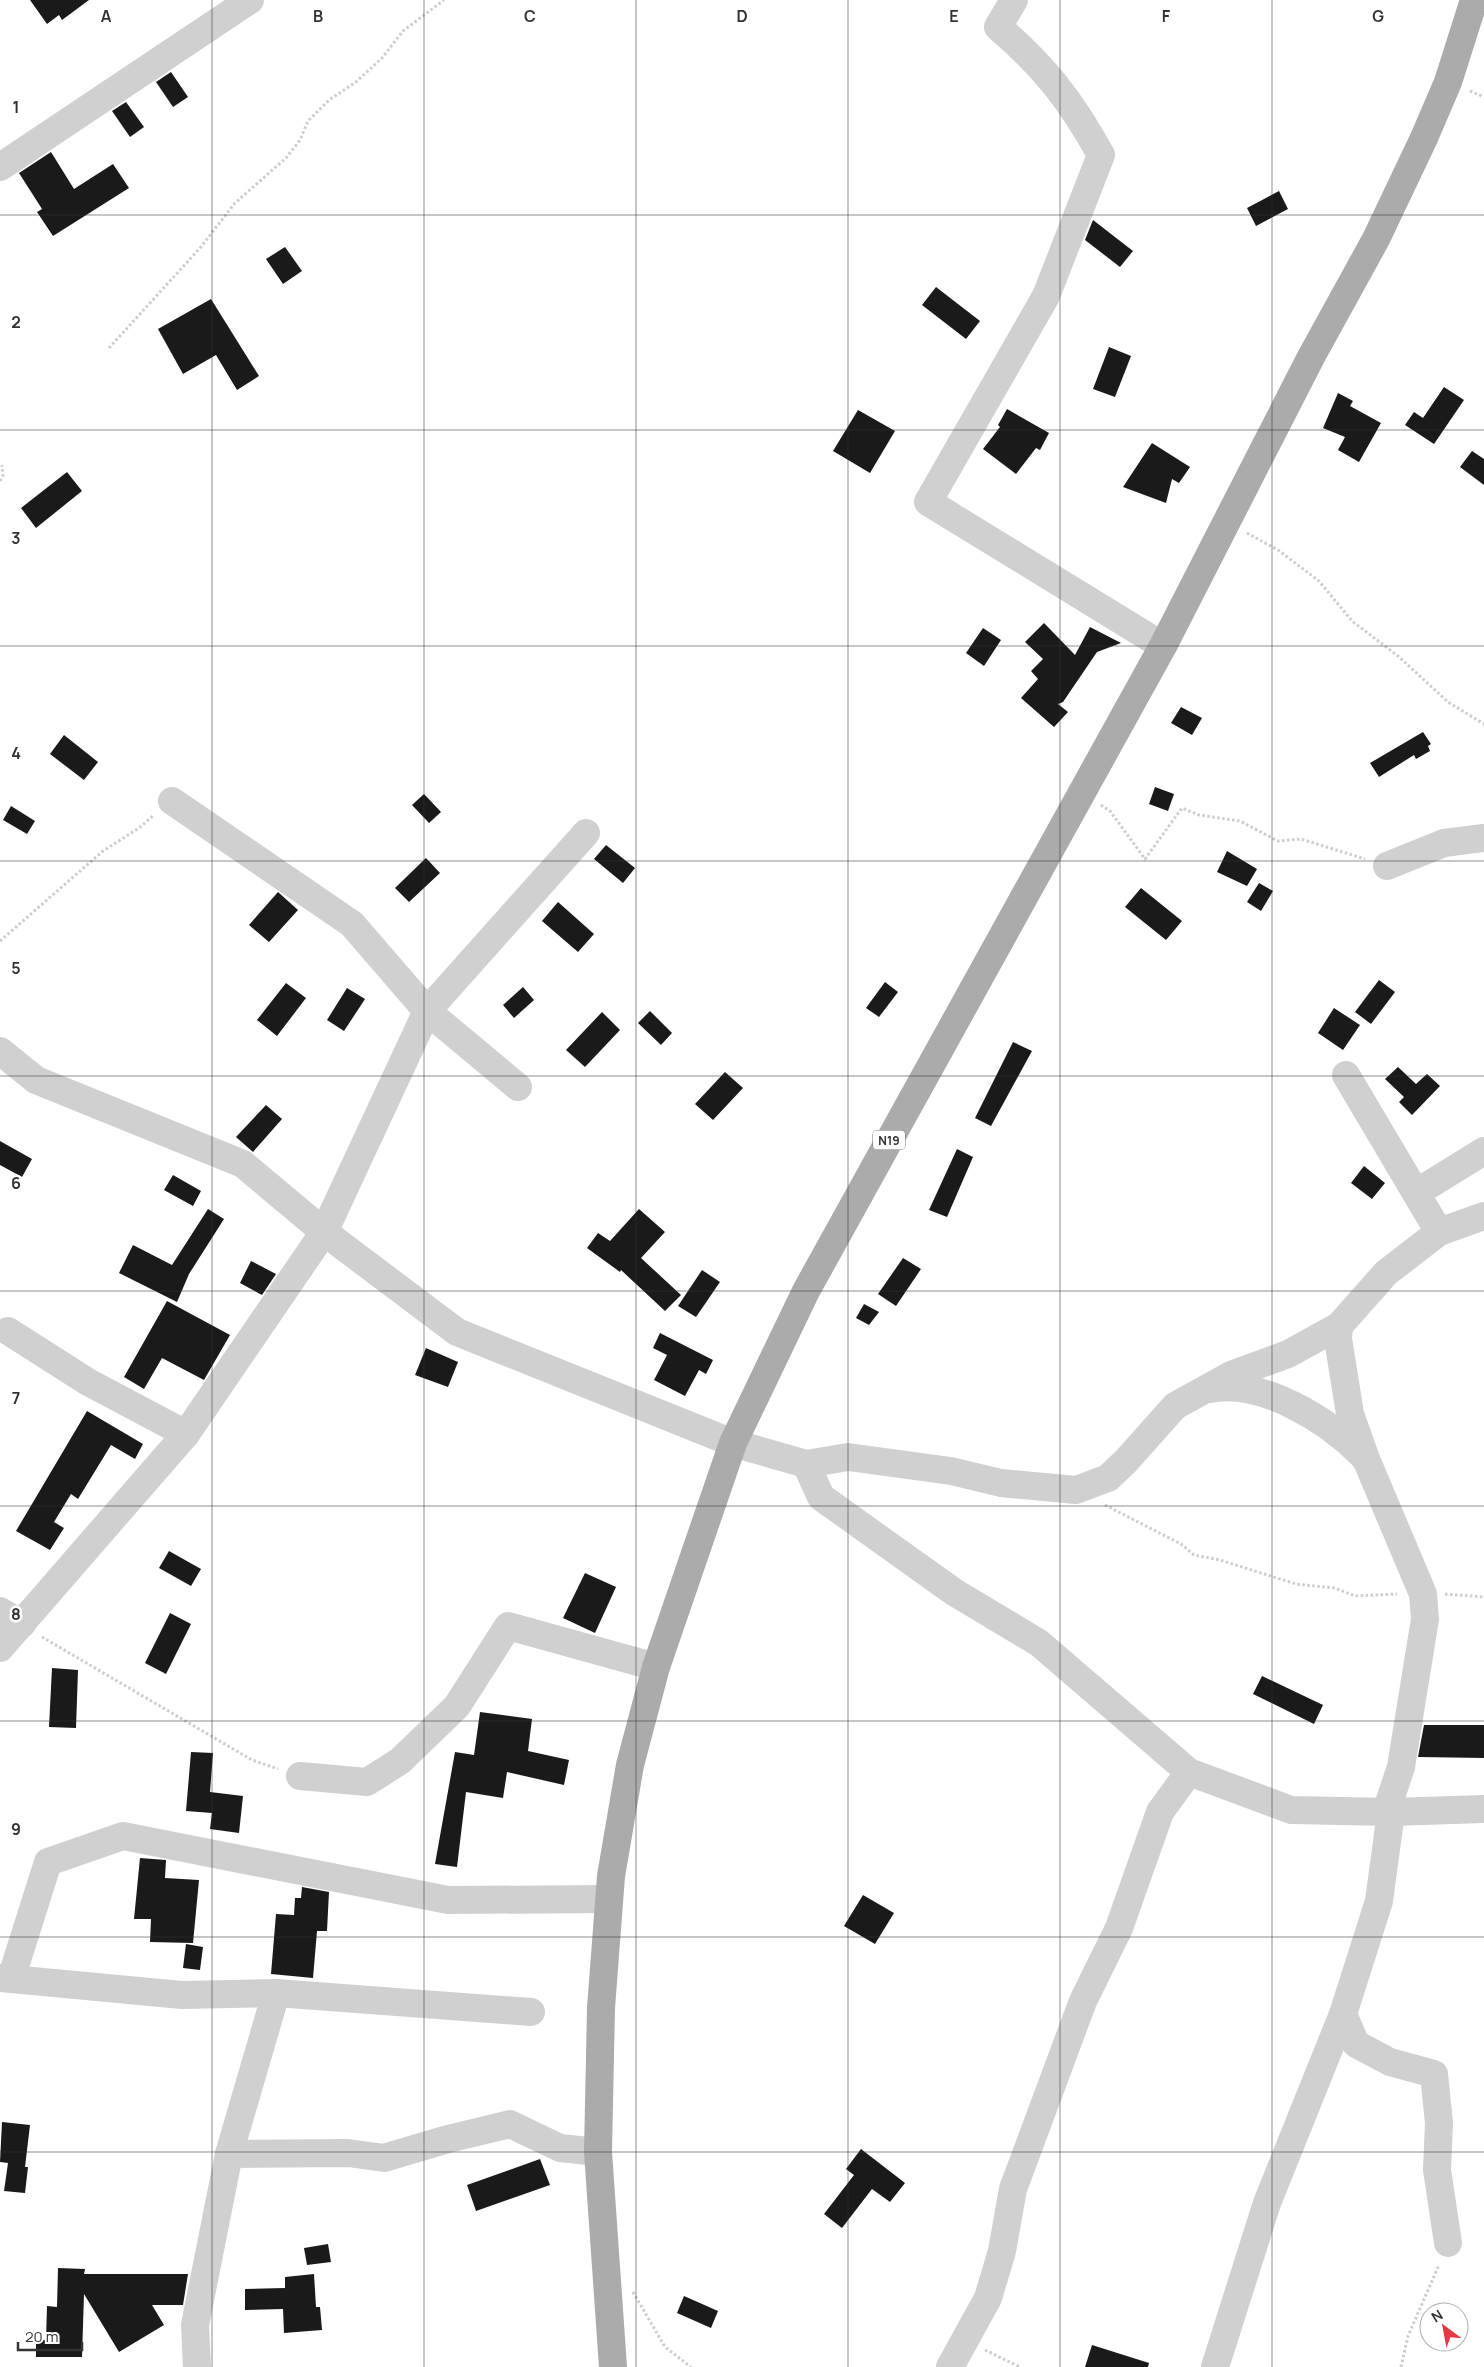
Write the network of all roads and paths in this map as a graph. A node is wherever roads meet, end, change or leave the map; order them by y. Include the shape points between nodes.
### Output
1 (250, 0) edge
2 (444, 0) edge
3 (1014, 0) edge
4 (1474, 0) edge
5 (0, 167) edge
6 (109, 348) dead end
7 (2, 465) dead end
8 (0, 481) edge
9 (1226, 522) junction
10 (1163, 646) junction
11 (1484, 724) edge
12 (1082, 792) junction
13 (172, 801) joint
14 (586, 833) dead end
15 (1484, 838) edge
16 (1387, 866) joint
17 (0, 941) edge
18 (427, 1011) junction
19 (4, 1064) edge
20 (1346, 1075) dead end
21 (518, 1087) dead end
22 (1484, 1151) edge
23 (1416, 1193) junction
24 (1484, 1216) edge
25 (324, 1232) junction
26 (1439, 1232) junction
27 (1339, 1326) junction
28 (8, 1331) dead end
29 (1207, 1390) junction
30 (186, 1434) junction
31 (733, 1443) junction
32 (1366, 1459) junction
33 (806, 1464) junction
34 (1076, 1490) junction
35 (1423, 1594) junction
36 (1484, 1597) edge
37 (11, 1617) edge
38 (0, 1648) edge
39 (656, 1667) junction
40 (1190, 1772) junction
41 (300, 1776) joint
42 (1484, 1808) edge
43 (1391, 1812) junction
44 (609, 1898) junction
45 (5, 1978) edge
46 (276, 1992) junction
47 (530, 2012) dead end
48 (1343, 2014) junction
49 (598, 2152) junction
50 (229, 2154) junction
51 (1448, 2243) joint
52 (629, 2286) dead end
53 (964, 2341) junction
54 (197, 2367) edge
55 (613, 2367) edge
56 (691, 2367) edge
57 (950, 2367) edge
58 (1020, 2367) edge
59 (1215, 2367) edge
60 (1401, 2367) edge

1 - 5 street
2 - 6 path via 403,31 382,58 308,121 300,140 286,158 235,203 200,248
3 - 10 street via 998,27 1049,75 1101,155 1046,296 928,502
4 - 9 main road, N19 via 1448,82 1424,138 1376,239
7 - 8 path
9 - 10 main road, N19
9 - 11 path via 1278,550 1319,581 1352,621 1398,656 1448,702
10 - 12 main road, N19
12 - 16 path via 1110,811 1145,859 1182,808 1199,815 1240,821 1278,841 1300,839
12 - 31 main road, N19 via 806,1291
13 - 17 path via 139,828 102,851
13 - 18 street via 352,924
14 - 18 street
15 - 16 street via 1444,842
18 - 21 street
18 - 25 street
19 - 25 street via 243,1164
20 - 23 street
22 - 23 street
23 - 26 street
24 - 26 street
25 - 30 street
25 - 31 street via 457,1332
26 - 27 street via 1386,1273
27 - 29 street via 1288,1354 1231,1375
27 - 32 street via 1338,1339 1350,1414
28 - 30 street via 88,1382
29 - 32 street via 1226,1385 1270,1396 1312,1414 1346,1439
29 - 34 street via 1176,1406 1108,1478
30 - 37 street
31 - 33 street
31 - 39 main road, N19
32 - 35 street
33 - 34 street via 848,1458 951,1471 1002,1483
33 - 40 street via 821,1497 954,1592 1039,1643
34 - 35 path via 1140,1521 1194,1555 1296,1584 1335,1588 1355,1596
35 - 36 path
35 - 43 street via 1425,1619 1401,1767 1390,1800
37 - 38 street
37 - 41 path via 62,1651 252,1760
39 - 41 street via 508,1626 457,1706 400,1761 366,1782
39 - 44 main road, N19 via 630,1765
40 - 43 street via 1291,1810
40 - 53 street via 1160,1812 1119,1928 1083,2001 1013,2189 1002,2251 988,2298
42 - 43 street
43 - 48 street via 1379,1901
44 - 45 street via 448,1900 123,1836 48,1862
44 - 49 main road, N19 via 601,2008
45 - 46 street via 182,1995
46 - 47 street
46 - 50 street
48 - 51 street via 1356,2044 1390,2062 1434,2074 1439,2123 1437,2170
48 - 59 street via 1267,2203
49 - 50 street via 560,2148 510,2124 384,2158 348,2153
49 - 55 main road, N19
50 - 54 street via 195,2324
51 - 60 path via 1408,2336
52 - 56 path via 666,2347
53 - 57 street
53 - 58 path

